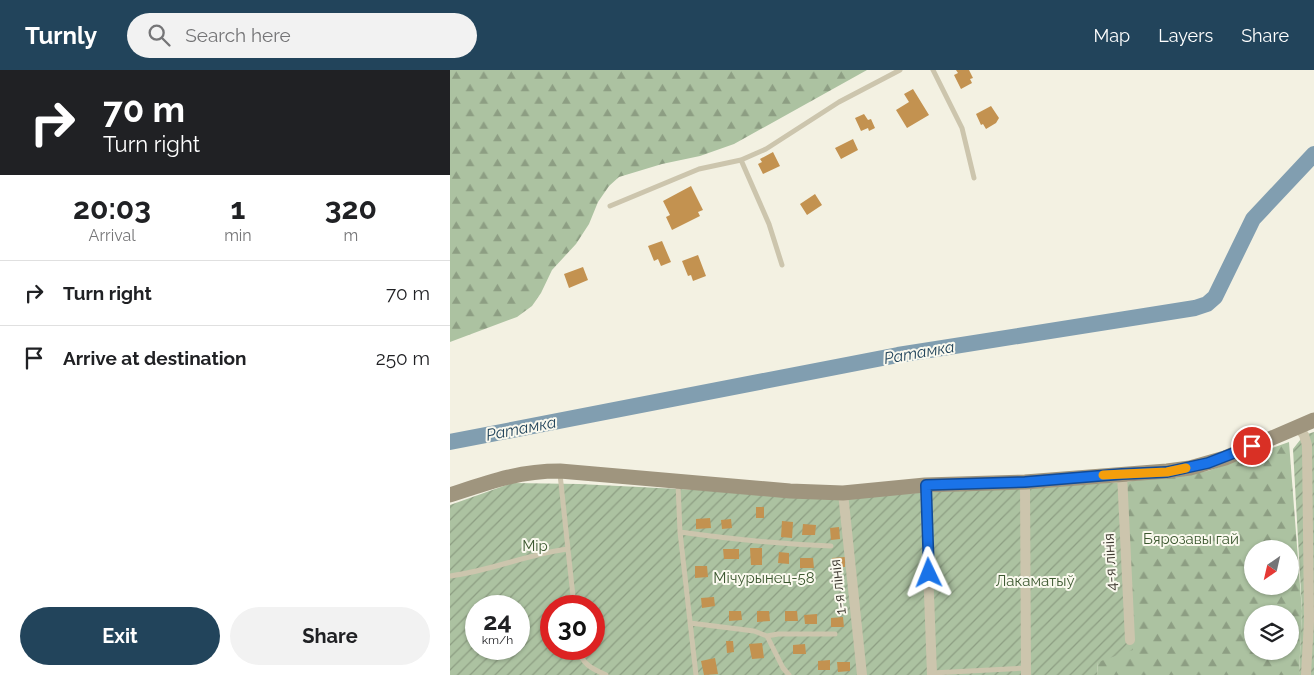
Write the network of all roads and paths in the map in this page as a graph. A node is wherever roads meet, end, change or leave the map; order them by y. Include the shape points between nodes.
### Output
1 (900, 70) edge
2 (933, 70) edge
3 (741, 160) junction
4 (974, 178) dead end
5 (610, 206) dead end
6 (782, 265) dead end
7 (1314, 420) edge
8 (1297, 426) junction
9 (1311, 444) edge
10 (560, 471) junction
11 (1121, 478) junction
12 (678, 481) junction
13 (1024, 484) junction
14 (926, 489) junction
15 (450, 495) edge
16 (844, 495) junction
17 (680, 532) junction
18 (831, 546) dead end
19 (1311, 548) edge
20 (568, 549) junction
21 (450, 576) edge
22 (573, 595) edge
23 (1311, 621) edge
24 (690, 624) junction
25 (835, 634) dead end
26 (767, 636) junction
27 (1130, 640) dead end
28 (583, 660) edge
29 (1026, 671) edge
30 (932, 674) edge
31 (606, 675) edge
32 (696, 675) edge
33 (789, 675) edge
34 (862, 675) edge
35 (1306, 675) edge

1 - 3 lane via 839,102 766,149
2 - 4 lane via 962,128
3 - 5 lane via 699,169
3 - 6 lane via 769,224
7 - 8 street
8 - 9 street
8 - 11 street via 1225,458 1167,472
9 - 19 street
10 - 12 street
10 - 15 street via 522,473
10 - 20 lane
11 - 13 street
11 - 27 street, 4-я лінія
12 - 16 street
12 - 17 lane
13 - 14 street
13 - 29 street
14 - 16 street
14 - 30 street
16 - 34 street, 1-я лінія
17 - 18 lane via 741,541
17 - 24 lane
19 - 23 street
20 - 21 lane
20 - 22 lane
23 - 35 street
24 - 26 lane via 754,631
24 - 32 lane
25 - 26 lane
26 - 33 lane
28 - 31 lane
29 - 30 lane

